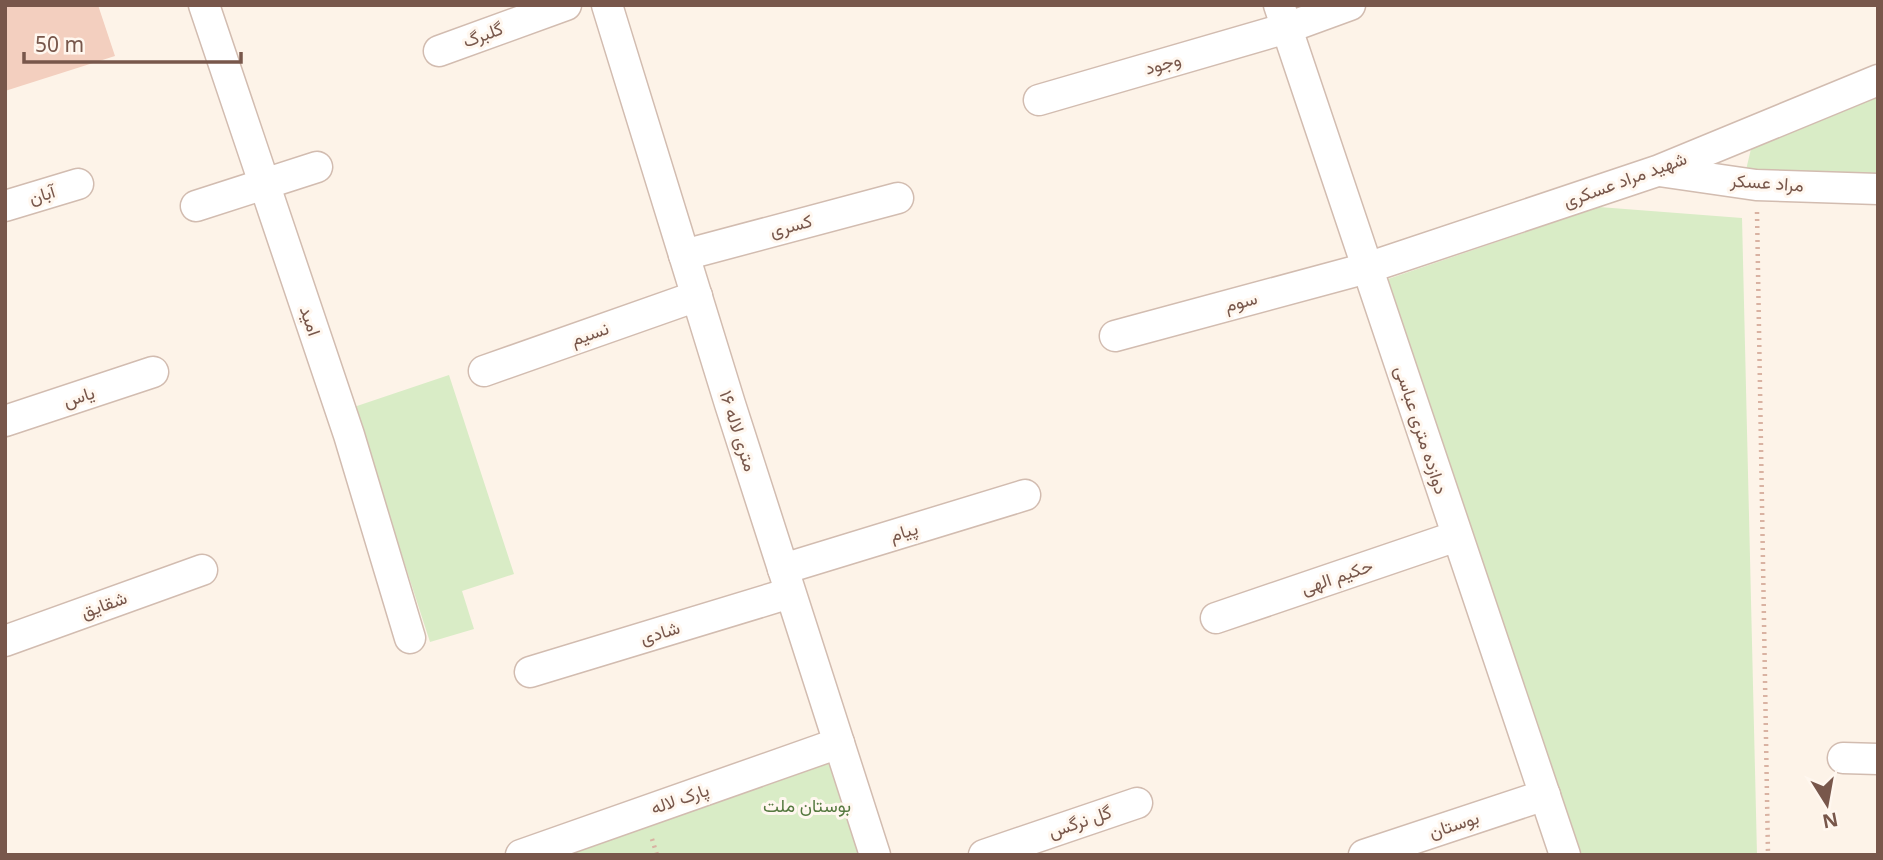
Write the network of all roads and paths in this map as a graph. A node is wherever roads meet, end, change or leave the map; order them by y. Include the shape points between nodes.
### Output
1 (204, 5) edge
2 (566, 5) edge
3 (607, 5) edge
4 (1350, 5) edge
5 (1283, 17) edge
6 (439, 51) dead end
7 (1878, 80) edge
8 (1039, 100) dead end
9 (317, 167) dead end
10 (1657, 171) junction
11 (78, 184) dead end
12 (264, 184) junction
13 (1756, 185) junction
14 (1878, 190) edge
15 (898, 198) dead end
16 (5, 206) edge
17 (197, 206) dead end
18 (684, 255) junction
19 (1367, 268) junction
20 (697, 296) junction
21 (1115, 336) dead end
22 (484, 371) dead end
23 (153, 372) dead end
24 (5, 421) edge
25 (1025, 495) dead end
26 (1457, 536) junction
27 (202, 570) dead end
28 (787, 581) junction
29 (1216, 618) dead end
30 (410, 638) dead end
31 (5, 640) edge
32 (530, 673) dead end
33 (839, 743) junction
34 (1843, 758) dead end
35 (1878, 759) edge
36 (1545, 794) junction
37 (1137, 803) dead end
38 (521, 855) edge
39 (875, 855) edge
40 (984, 855) edge
41 (1364, 855) edge
42 (1565, 855) edge
43 (1768, 855) edge

1 - 12 street, امید
2 - 6 street, گلبرگ
3 - 18 street, ۱۶ متری لاله
4 - 5 street, وجود
5 - 8 street, وجود
5 - 19 street, دوازده متری عباسی
7 - 10 street, شهید مراد عسکری
9 - 12 street
10 - 13 street, مراد عسکر
10 - 19 street, شهید مراد عسکری
11 - 16 street, آبان
12 - 17 street
12 - 30 street, امید via 349,435
13 - 14 street, مراد عسکر
13 - 43 path
15 - 18 street, کسری
18 - 20 street, ۱۶ متری لاله
19 - 21 street, سوم
19 - 26 street, دوازده متری عباسی
20 - 22 street, نسیم
20 - 28 street, ۱۶ متری لاله
23 - 24 street, یاس
25 - 28 street, پیام
26 - 29 street, حکیم الهی
26 - 36 street, دوازده متری عباسی
27 - 31 street, شقایق
28 - 32 street, شادی
28 - 33 street, ۱۶ متری لاله
33 - 38 street, پارک لاله
33 - 39 street, ۱۶ متری لاله
34 - 35 street
36 - 41 street, بوستان
36 - 42 street, دوازده متری عباسی
37 - 40 street, گل نرگس

